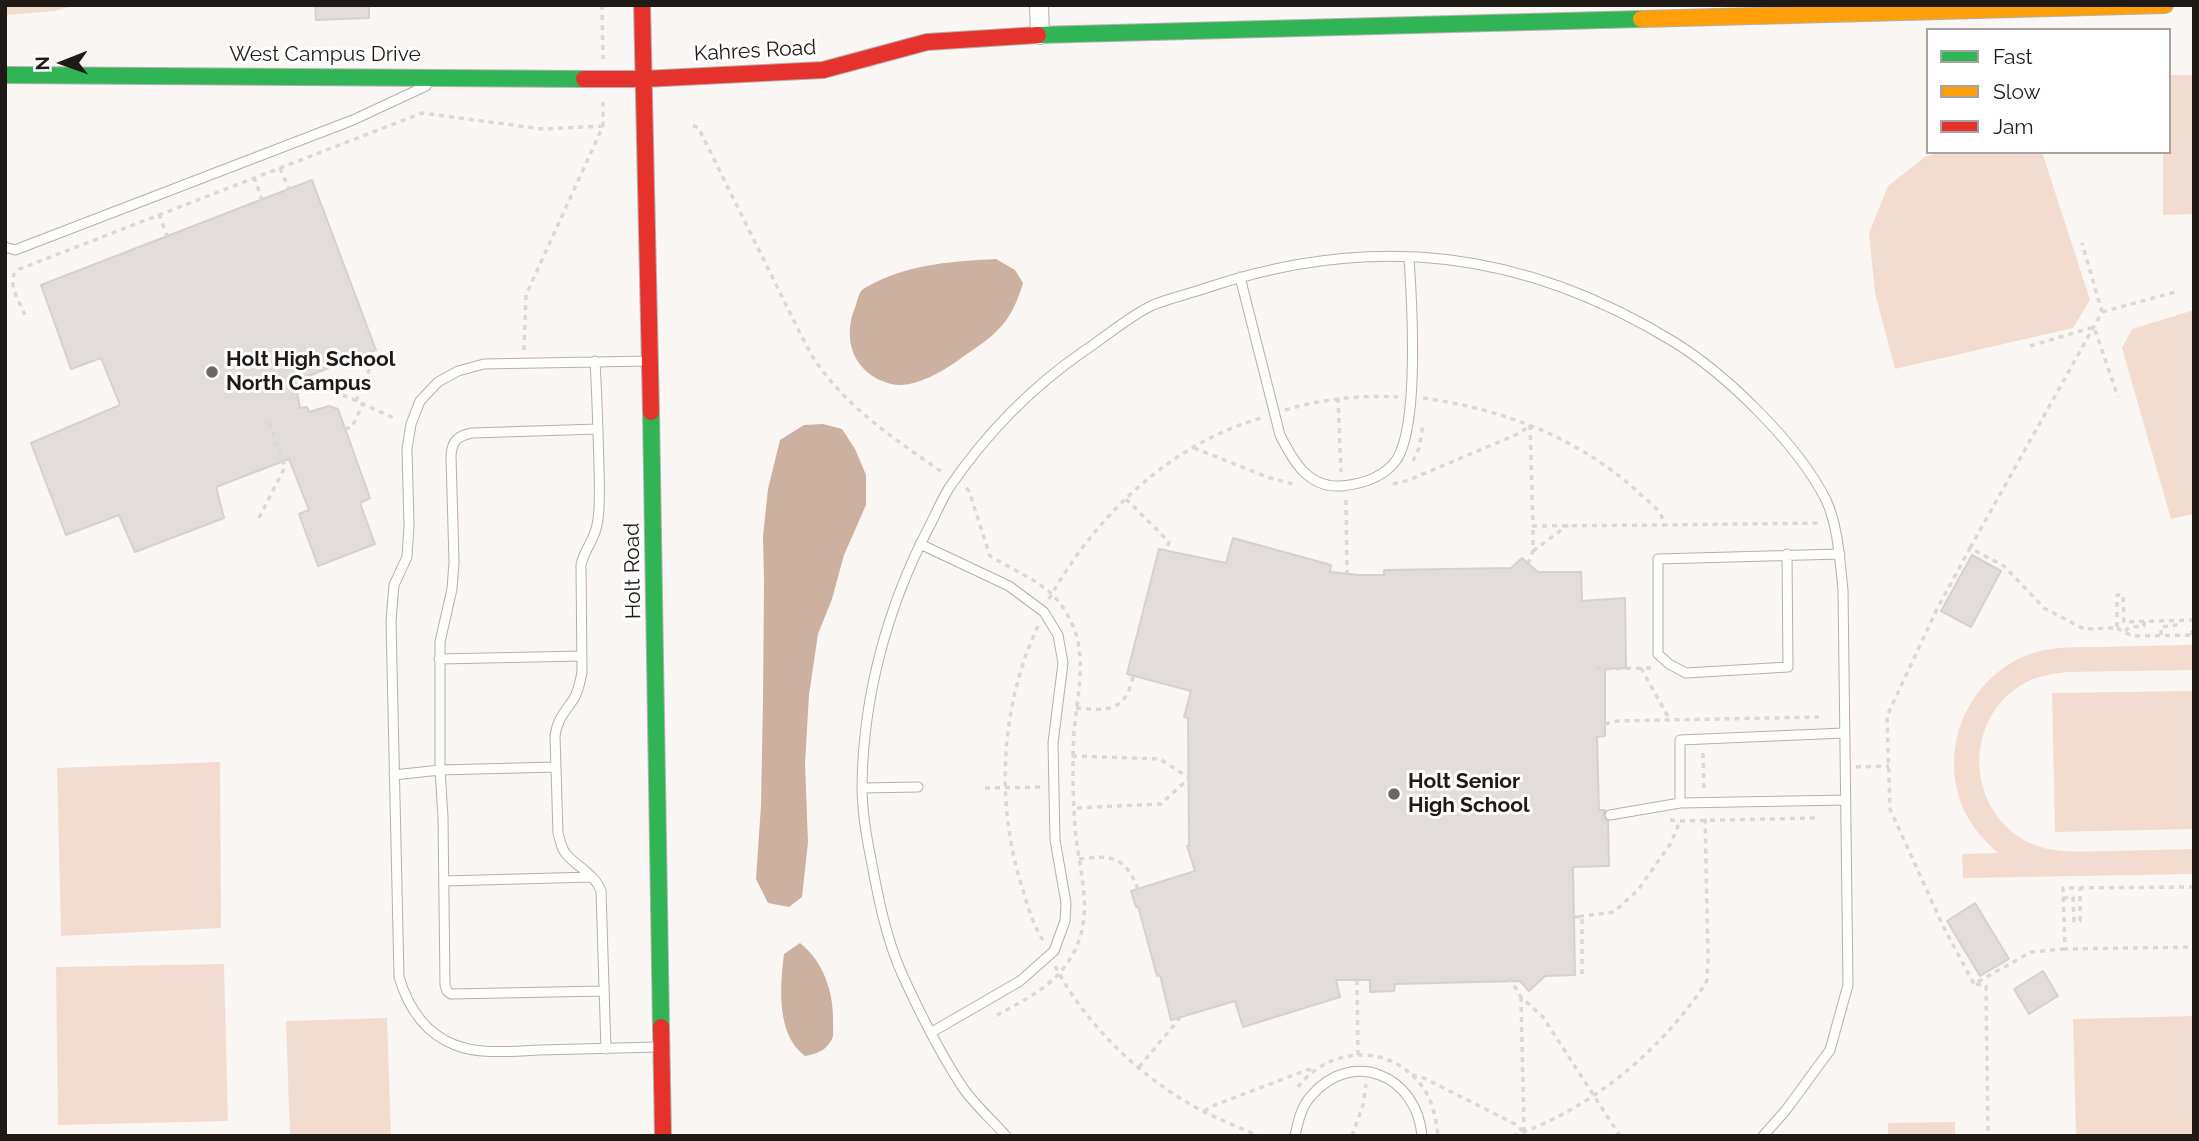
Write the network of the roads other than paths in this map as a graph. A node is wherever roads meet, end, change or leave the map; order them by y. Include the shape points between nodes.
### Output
1 (642, 5) edge
2 (1039, 5) edge
3 (2165, 5) edge
4 (1041, 35) junction
5 (5, 75) edge
6 (440, 77) junction
7 (644, 79) junction
8 (5, 247) edge
9 (1409, 257) junction
10 (1240, 276) junction
11 (650, 361) junction
12 (595, 362) junction
13 (598, 429) junction
14 (920, 544) junction
15 (1787, 554) junction
16 (1840, 554) junction
17 (582, 656) junction
18 (439, 659) junction
19 (1844, 733) junction
20 (556, 767) junction
21 (440, 770) junction
22 (394, 775) junction
23 (918, 787) dead end
24 (862, 788) junction
25 (1846, 800) junction
26 (1680, 803) junction
27 (1610, 816) dead end
28 (592, 877) junction
29 (444, 881) junction
30 (604, 991) junction
31 (932, 1032) junction
32 (663, 1047) junction
33 (606, 1049) junction
34 (663, 1136) edge
35 (1006, 1136) edge
36 (1295, 1136) edge
37 (1422, 1136) edge
38 (1762, 1136) edge

1 - 7 street, Holt Road
2 - 4 street
3 - 4 street, Kahres Road
4 - 7 street, Kahres Road via 927,42 823,70
5 - 6 street, West Campus Drive
6 - 7 street, West Campus Drive
6 - 8 lane via 354,120 15,250
7 - 11 street, Holt Road
9 - 10 lane via 1307,262
9 - 10 lane via 1413,310 1406,436 1396,459 1382,474 1361,484 1333,486 1308,478 1292,458 1280,435
9 - 16 lane via 1465,260 1537,278 1642,323 1686,350 1766,419 1807,468 1828,503
10 - 14 lane via 1152,306 1030,394 978,449 948,491
11 - 12 lane
11 - 32 street, Holt Road
12 - 13 lane
12 - 22 lane via 484,364 438,382 420,401 407,449 407,556 394,585 391,621
13 - 17 lane via 598,522 581,565
13 - 18 lane via 472,433 459,436 452,445 452,589
14 - 24 lane via 877,659
14 - 31 lane via 1009,586 1044,612 1058,635 1063,663 1053,743 1055,840 1066,903 1054,951 1020,981
15 - 15 lane via 1658,559 1658,654 1686,673 1788,667
15 - 16 lane
16 - 19 lane
17 - 18 lane
17 - 20 lane via 579,688 556,724
18 - 21 lane
19 - 25 lane
19 - 26 lane via 1680,740
20 - 21 lane
20 - 28 lane via 561,845
21 - 22 lane
21 - 29 lane
22 - 33 lane via 399,977 414,1012 426,1027 457,1046 494,1051
23 - 24 lane
24 - 31 lane via 879,902 901,972
25 - 26 lane
25 - 38 lane via 1848,985 1830,1050
26 - 27 lane
28 - 29 lane
28 - 30 lane via 601,891
29 - 30 lane via 445,985 451,994
30 - 33 lane
31 - 35 lane via 965,1091
32 - 33 lane
32 - 34 street, Holt Road
36 - 37 lane via 1309,1097 1328,1079 1367,1070 1400,1086 1414,1105

